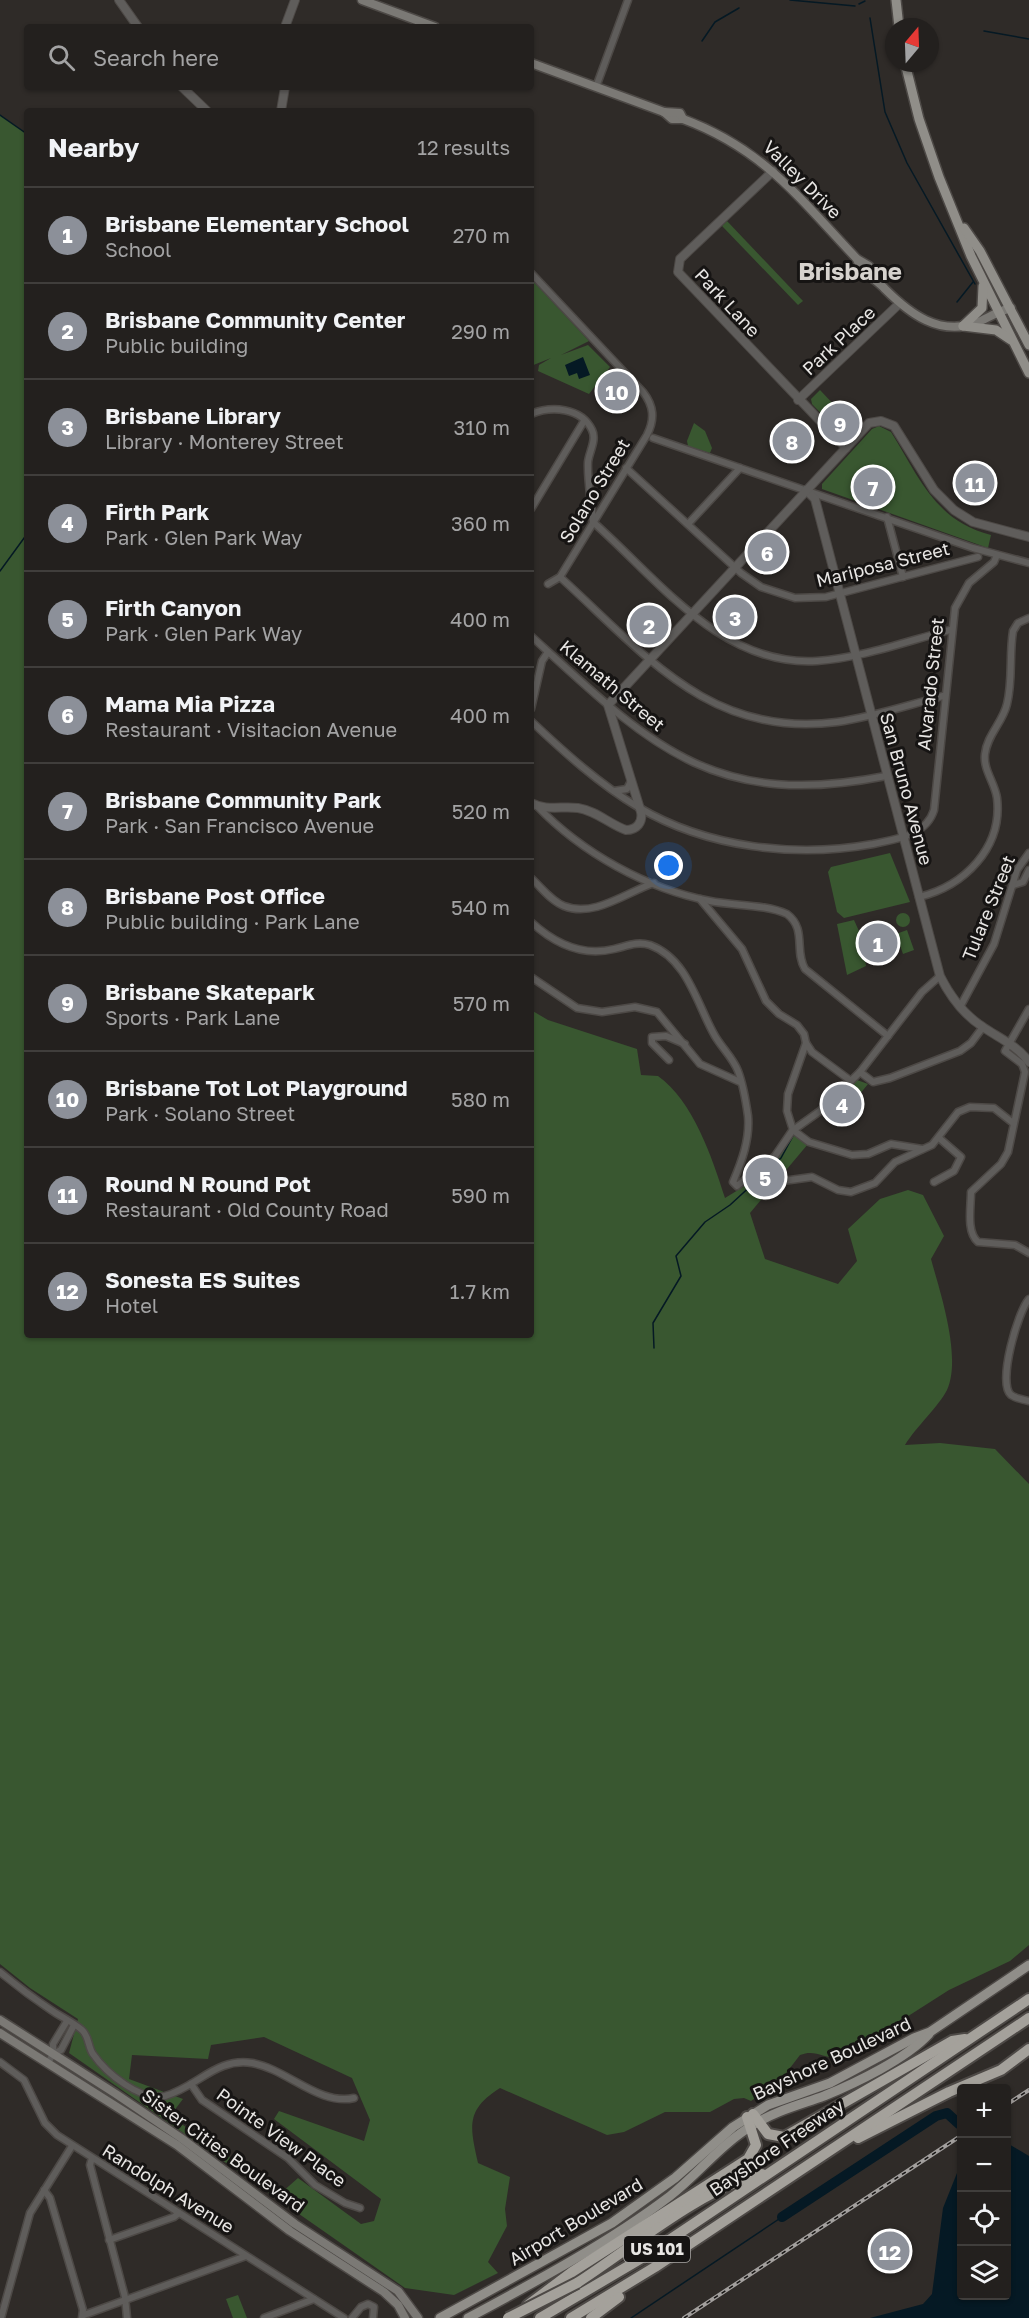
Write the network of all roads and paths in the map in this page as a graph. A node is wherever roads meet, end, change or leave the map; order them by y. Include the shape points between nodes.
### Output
1 (119, 0) edge
2 (295, 0) edge
3 (363, 0) edge
4 (628, 0) edge
5 (896, 0) edge
6 (898, 18) edge
7 (136, 24) edge
8 (286, 24) edge
9 (427, 24) edge
10 (534, 64) edge
11 (907, 72) edge
12 (596, 87) junction
13 (185, 90) edge
14 (284, 90) edge
15 (204, 108) edge
16 (282, 108) edge
17 (773, 171) junction
18 (959, 221) junction
19 (534, 276) edge
20 (982, 279) junction
21 (900, 303) junction
22 (1011, 308) junction
23 (999, 312) junction
24 (963, 326) junction
25 (1015, 344) junction
26 (1029, 345) edge
27 (1029, 374) edge
28 (801, 402) junction
29 (534, 413) edge
30 (584, 421) junction
31 (653, 438) dead end
32 (842, 445) junction
33 (626, 468) junction
34 (740, 468) junction
35 (806, 490) junction
36 (591, 501) junction
37 (603, 503) junction
38 (534, 504) edge
39 (887, 517) junction
40 (593, 522) junction
41 (688, 524) junction
42 (1029, 537) edge
43 (980, 550) junction
44 (997, 555) junction
45 (978, 557) junction
46 (1029, 563) edge
47 (735, 567) junction
48 (986, 567) junction
49 (903, 577) junction
50 (560, 578) junction
51 (548, 584) dead end
52 (839, 593) junction
53 (693, 613) junction
54 (1029, 618) edge
55 (950, 630) junction
56 (534, 639) edge
57 (548, 652) junction
58 (855, 654) junction
59 (650, 659) junction
60 (534, 696) edge
61 (944, 696) junction
62 (608, 705) junction
63 (871, 715) junction
64 (622, 718) junction
65 (534, 724) edge
66 (615, 727) junction
67 (886, 776) junction
68 (631, 780) junction
69 (613, 790) junction
70 (534, 805) edge
71 (640, 808) junction
72 (903, 837) junction
73 (1029, 853) edge
74 (1029, 870) edge
75 (534, 881) edge
76 (654, 883) junction
77 (1013, 885) junction
78 (919, 897) junction
79 (699, 898) junction
80 (534, 924) edge
81 (940, 976) junction
82 (534, 979) edge
83 (960, 1007) junction
84 (1029, 1009) edge
85 (983, 1027) junction
86 (888, 1036) junction
87 (806, 1043) junction
88 (1009, 1043) junction
89 (686, 1044) junction
90 (669, 1060) dead end
91 (1029, 1062) edge
92 (860, 1072) junction
93 (851, 1081) junction
94 (740, 1082) junction
95 (1014, 1123) junction
96 (793, 1130) junction
97 (939, 1138) junction
98 (922, 1149) junction
99 (934, 1182) dead end
100 (766, 1196) dead end
101 (1029, 1253) edge
102 (1029, 1299) edge
103 (1029, 1401) edge
104 (1029, 1965) edge
105 (0, 1972) edge
106 (1029, 2000) edge
107 (1029, 2018) edge
108 (0, 2020) edge
109 (67, 2020) junction
110 (74, 2025) junction
111 (0, 2033) edge
112 (972, 2038) junction
113 (1029, 2049) edge
114 (53, 2054) junction
115 (0, 2062) edge
116 (48, 2063) junction
117 (191, 2084) junction
118 (354, 2098) dead end
119 (753, 2119) junction
120 (72, 2146) junction
121 (825, 2154) junction
122 (92, 2158) junction
123 (770, 2172) junction
124 (44, 2190) junction
125 (360, 2208) dead end
126 (178, 2213) junction
127 (735, 2214) junction
128 (109, 2240) junction
129 (246, 2256) junction
130 (314, 2299) junction
131 (125, 2302) junction
132 (83, 2316) edge
133 (0, 2318) edge
134 (127, 2318) edge
135 (264, 2318) edge
136 (344, 2318) edge
137 (352, 2318) edge
138 (373, 2318) edge
139 (405, 2318) edge
140 (418, 2318) edge
141 (440, 2318) edge
142 (468, 2318) edge
143 (510, 2318) edge
144 (540, 2318) edge
145 (571, 2318) edge
146 (591, 2318) edge

1 - 7 street
2 - 8 street
3 - 9 main road
4 - 12 street
5 - 6 main road
10 - 12 main road, Valley Drive
11 - 18 main road via 926,142
12 - 17 main road, Valley Drive via 664,112 680,113 683,119 730,138
13 - 15 street
14 - 16 street
17 - 21 main road, Valley Drive via 857,259 867,264 874,277
17 - 28 street, Park Lane via 680,259 677,267 683,280
18 - 20 main road
18 - 22 main road
19 - 33 street, Solano Street via 650,402 652,425
20 - 23 main road
20 - 24 main road via 984,304 977,316
21 - 24 main road, Valley Drive via 926,322
21 - 28 street, Park Place
22 - 23 main road, Valley Drive
22 - 26 main road
23 - 24 main road, Valley Drive
23 - 25 main road
24 - 25 main road via 996,330
25 - 27 main road
28 - 32 street, Park Lane via 834,441
29 - 30 street via 558,409
30 - 36 street via 593,434 588,466
30 - 38 street
31 - 34 street
32 - 35 street
32 - 42 street via 869,423 887,422 896,429 934,490 954,510 973,522
33 - 37 street, Solano Street
33 - 41 street, Mariposa Street
34 - 35 street
34 - 41 street
35 - 39 street
35 - 47 street
35 - 52 street, San Bruno Avenue via 815,499
36 - 37 street
36 - 40 street
37 - 40 street, Solano Street
39 - 43 street
39 - 49 street
40 - 50 street, Solano Street
40 - 53 street
41 - 47 street, Mariposa Street
43 - 44 street
43 - 45 street
44 - 46 street
44 - 48 street, Alvarado Street
45 - 48 street
45 - 49 street, Mariposa Street
47 - 52 street, Mariposa Street via 761,587 784,596 815,598
47 - 53 street
48 - 55 street, Alvarado Street via 959,597
49 - 52 street, Mariposa Street
50 - 51 street
50 - 59 street
52 - 58 street, San Bruno Avenue
53 - 58 street via 727,640 768,657 815,661
53 - 59 street
54 - 78 street via 1018,623 1013,631 1007,707 985,752 997,798 993,833 981,857 961,878 945,890
55 - 58 street
55 - 61 street, Alvarado Street
56 - 57 street, Klamath Street
57 - 60 street
57 - 62 street, Klamath Street
58 - 63 street, San Bruno Avenue
59 - 62 street
59 - 63 street via 695,694 753,718 804,724
61 - 63 street
61 - 72 street, Alvarado Street via 934,810 923,828
62 - 64 street, Klamath Street
62 - 66 street
63 - 67 street, San Bruno Avenue
64 - 66 street
64 - 67 street, Klamath Street via 679,756 754,782 814,787
65 - 69 street, Alvarado Street
66 - 68 street
67 - 72 street, San Bruno Avenue
68 - 69 street via 624,791
68 - 71 street
69 - 71 street, Alvarado Street
70 - 71 street via 591,811 626,830 640,823
70 - 76 street via 593,852
71 - 72 street, Alvarado Street via 702,834 771,848 835,849
72 - 78 street, San Bruno Avenue
73 - 77 street, Tulare Street via 1017,870
74 - 77 street via 1023,882
75 - 76 street via 558,903 578,909 604,905
76 - 79 street
77 - 83 street, Tulare Street via 994,944
78 - 81 street, San Bruno Avenue
79 - 86 street via 777,911 792,918 800,933 805,969
79 - 87 street via 742,949 766,1001 800,1027
80 - 94 street via 575,950 604,951 642,944 665,955 687,978
81 - 83 street, San Bruno Avenue
81 - 86 street via 926,987
82 - 89 street via 577,1008 602,1012 635,1006 657,1012
83 - 85 street, San Bruno Avenue
84 - 88 street
85 - 88 street, San Bruno Avenue
85 - 92 street via 964,1049 890,1078 873,1082
86 - 92 street
87 - 93 street via 812,1052
87 - 96 street via 788,1094 787,1111
88 - 91 street, San Bruno Avenue
88 - 95 street via 1005,1051 1022,1064 1025,1072
89 - 90 street via 666,1036 652,1037 652,1043
89 - 94 street via 700,1064
92 - 93 street
93 - 96 street
94 - 96 street via 748,1127 742,1161 733,1182 737,1186 775,1156
95 - 97 street via 994,1108 970,1107 958,1112
95 - 101 street via 1008,1152 1001,1164 971,1192 971,1232 978,1242 1015,1245
96 - 98 street via 809,1142 852,1155 868,1154 891,1144
97 - 98 street
97 - 99 street via 962,1157 958,1167
98 - 100 street via 895,1162 875,1183 851,1192 812,1177 783,1181
102 - 103 street via 1015,1327 1006,1376 1006,1388 1011,1395
104 - 119 main road, Bayshore Boulevard via 930,2032 919,2045 845,2086
105 - 109 street
106 - 112 highway, Bayshore Freeway / US 101
107 - 121 highway, Bayshore Freeway / US 101
108 - 114 main road, Sister Cities Boulevard
109 - 110 street
109 - 114 street via 53,2044
110 - 114 street via 61,2050
110 - 117 street via 84,2031 97,2059 133,2090 166,2096
111 - 116 main road, Sister Cities Boulevard
112 - 119 highway via 951,2042 784,2138 768,2134
112 - 123 highway, Bayshore Freeway / US 101
113 - 121 highway via 1001,2070
114 - 116 street
114 - 140 main road, Sister Cities Boulevard via 148,2115 295,2224 398,2292
115 - 120 street, Randolph Avenue via 24,2080 45,2123
116 - 139 main road, Sister Cities Boulevard via 151,2127 290,2231 384,2292
117 - 118 street via 222,2064 237,2061 282,2072 329,2098
117 - 125 street, Pointe View Place via 202,2100 288,2158 315,2186
119 - 141 main road, Airport Boulevard via 612,2223
119 - 142 main road, Airport Boulevard via 670,2195 636,2220
119 - 143 highway via 756,2145 748,2160 572,2272
120 - 122 street, Randolph Avenue
120 - 124 street
121 - 127 highway, Bayshore Freeway / US 101
122 - 126 street, Randolph Avenue
122 - 128 street via 90,2165
123 - 143 highway, bridge via 748,2177 689,2209 577,2283
123 - 144 highway, Bayshore Freeway / US 101 via 628,2268
124 - 132 street via 51,2198
124 - 133 street via 27,2221
126 - 128 street
126 - 129 street, Randolph Avenue
127 - 145 highway, Bayshore Freeway / US 101
127 - 146 highway
128 - 131 street
129 - 130 street, Randolph Avenue
129 - 131 street
130 - 135 street
130 - 136 street, Randolph Avenue
131 - 132 street
131 - 134 street
137 - 138 street via 368,2304 374,2307

